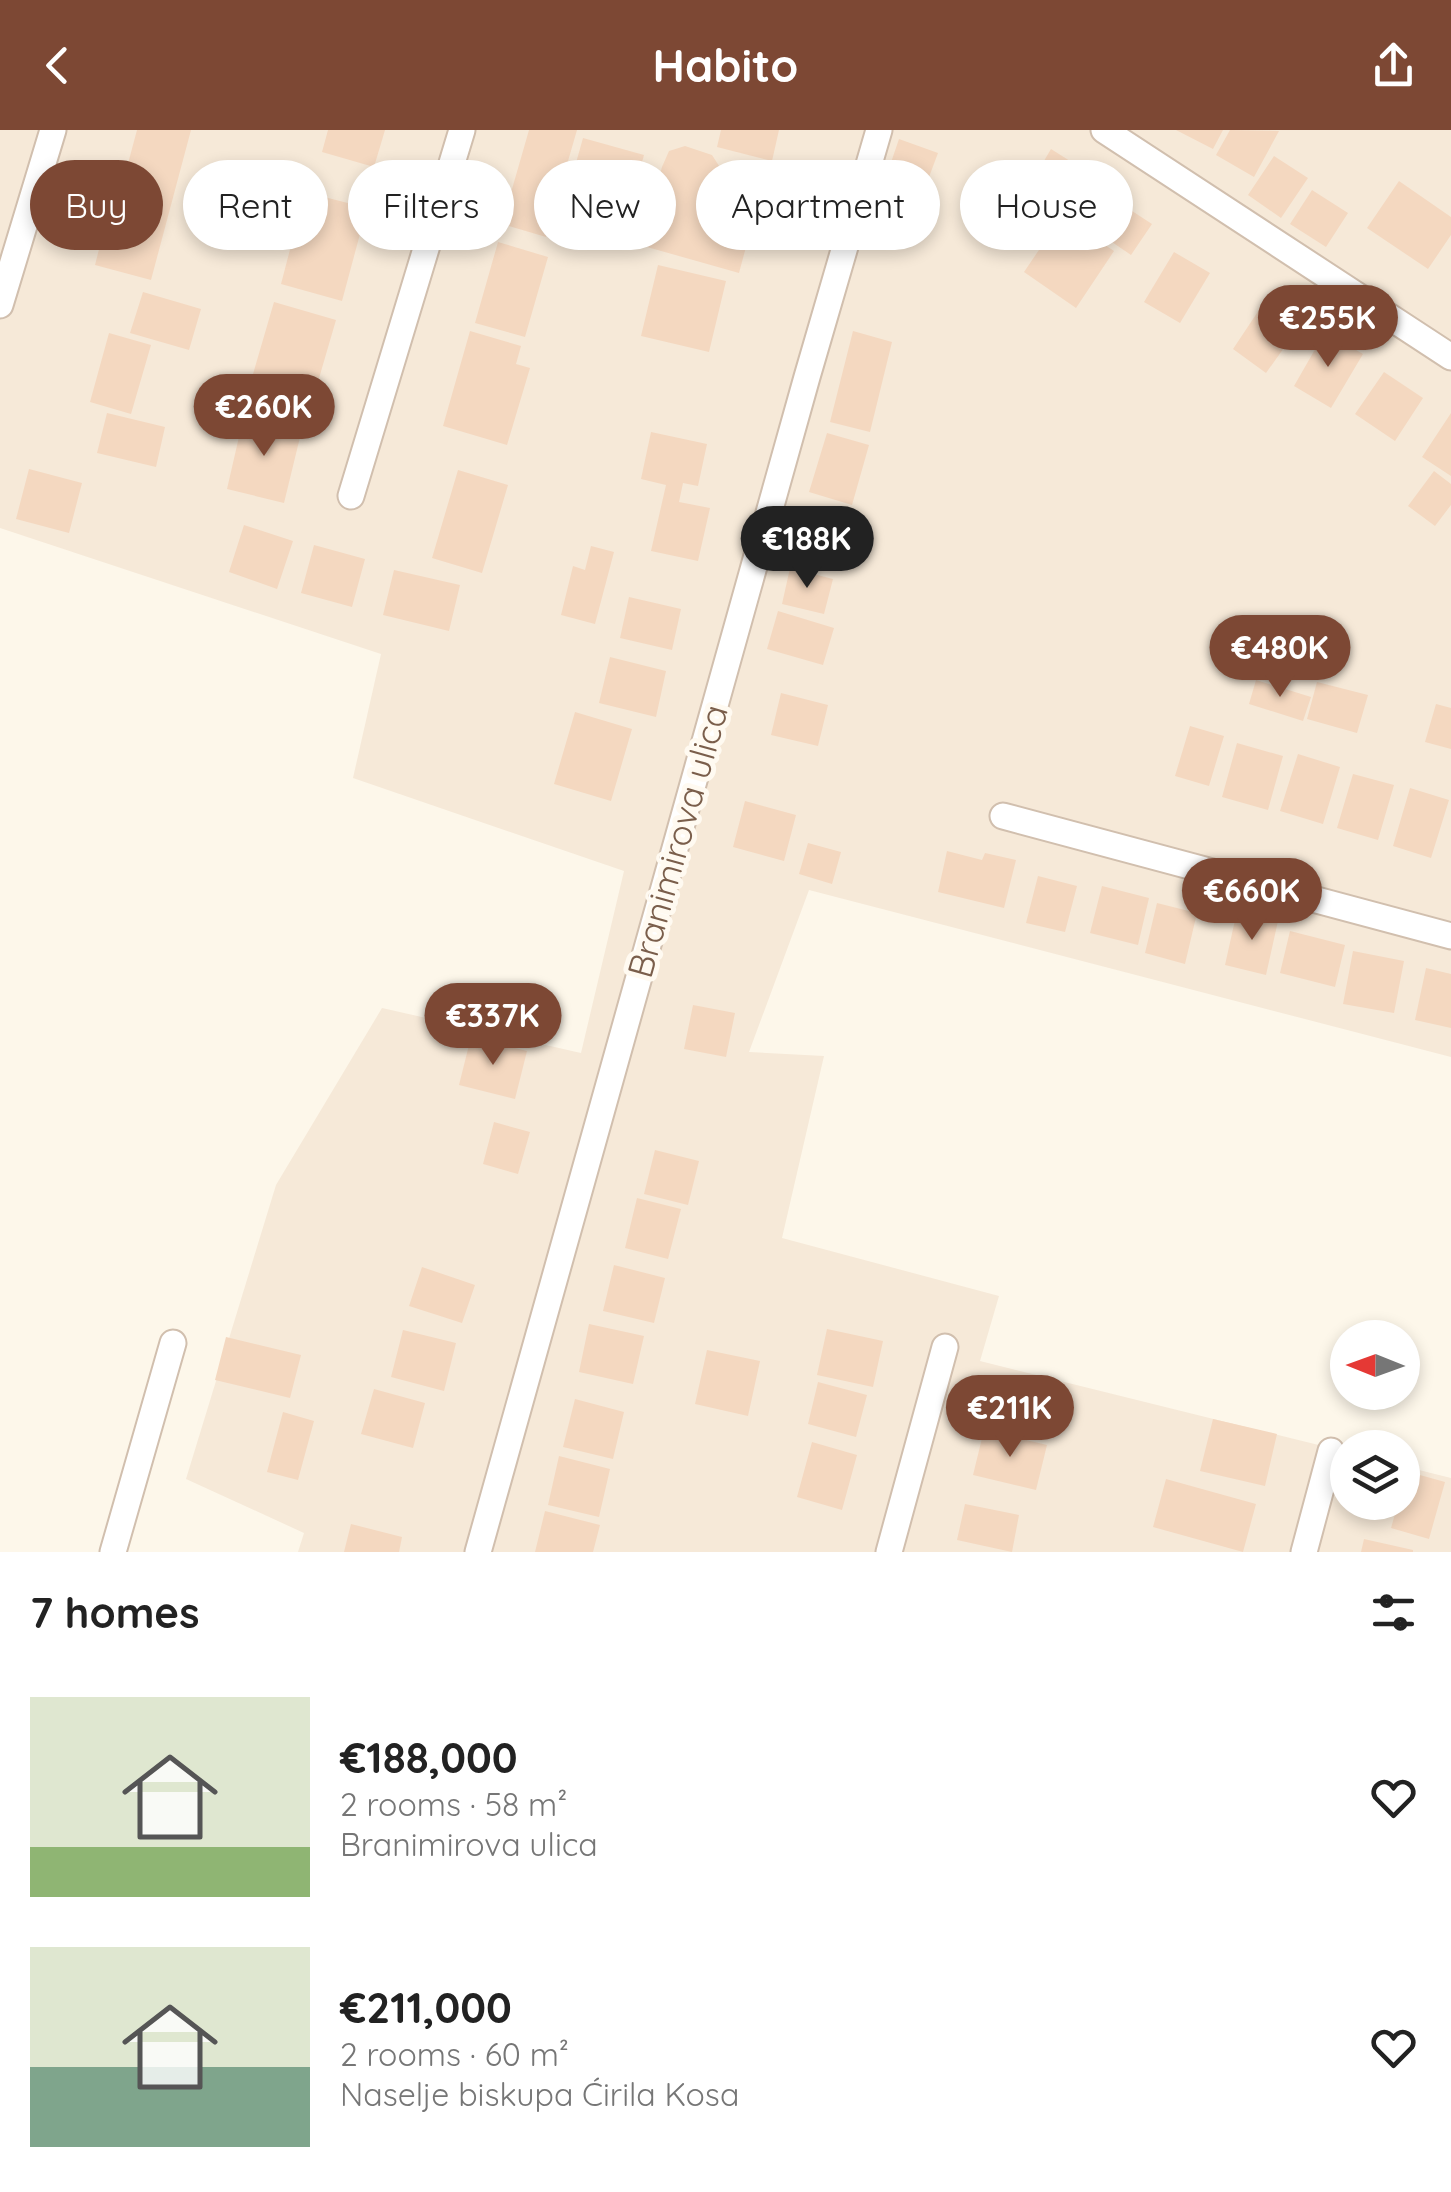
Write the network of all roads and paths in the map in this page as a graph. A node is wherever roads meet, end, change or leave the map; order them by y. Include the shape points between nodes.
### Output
1 (53, 130) edge
2 (462, 130) edge
3 (879, 130) edge
4 (1104, 130) edge
5 (0, 305) edge
6 (1451, 356) edge
7 (351, 496) dead end
8 (1003, 816) dead end
9 (1451, 936) edge
10 (173, 1344) dead end
11 (945, 1347) dead end
12 (1330, 1455) edge
13 (114, 1552) edge
14 (478, 1552) edge
15 (890, 1552) edge
16 (1304, 1552) edge

1 - 5 street
2 - 7 street
3 - 14 street, Branimirova ulica
4 - 6 street
8 - 9 street
10 - 13 street
11 - 15 street
12 - 16 street

